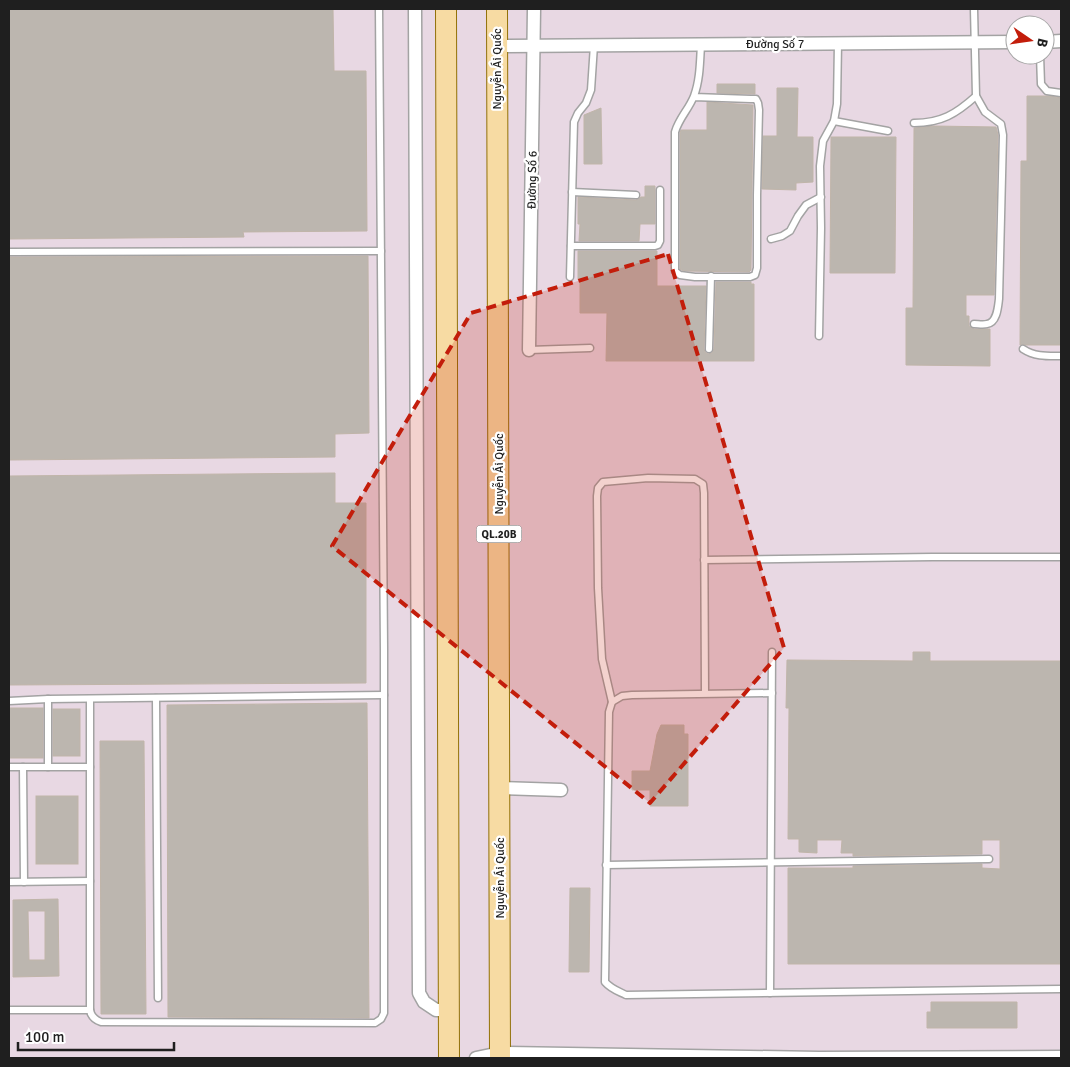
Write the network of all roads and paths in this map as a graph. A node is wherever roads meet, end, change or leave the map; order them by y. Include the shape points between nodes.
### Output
1 (379, 9) edge
2 (415, 9) edge
3 (446, 9) edge
4 (497, 9) edge
5 (534, 9) edge
6 (974, 9) edge
7 (974, 42) junction
8 (1005, 42) edge
9 (838, 43) junction
10 (701, 44) junction
11 (497, 46) junction
12 (534, 46) junction
13 (594, 46) junction
14 (1040, 65) edge
15 (1061, 93) edge
16 (976, 96) junction
17 (694, 97) junction
18 (834, 121) junction
19 (914, 123) dead end
20 (888, 131) dead end
21 (660, 190) dead end
22 (572, 192) junction
23 (636, 195) dead end
24 (821, 197) junction
25 (771, 238) dead end
26 (571, 246) junction
27 (381, 251) junction
28 (9, 252) edge
29 (711, 276) junction
30 (570, 277) dead end
31 (974, 324) dead end
32 (819, 336) dead end
33 (590, 348) dead end
34 (709, 349) dead end
35 (1023, 349) dead end
36 (529, 350) joint
37 (1061, 356) edge
38 (1061, 557) edge
39 (704, 560) junction
40 (772, 652) dead end
41 (772, 693) junction
42 (705, 694) junction
43 (384, 695) junction
44 (156, 698) junction
45 (48, 699) junction
46 (90, 699) junction
47 (9, 701) edge
48 (612, 702) junction
49 (9, 767) edge
50 (23, 767) junction
51 (48, 767) junction
52 (90, 767) junction
53 (500, 788) junction
54 (561, 790) dead end
55 (989, 859) dead end
56 (770, 862) junction
57 (606, 865) junction
58 (90, 881) junction
59 (9, 882) edge
60 (24, 882) junction
61 (1061, 989) edge
62 (770, 993) junction
63 (158, 998) dead end
64 (9, 1010) edge
65 (90, 1010) junction
66 (449, 1010) junction
67 (500, 1056) edge
68 (1061, 1057) edge
69 (449, 1058) edge
70 (476, 1058) edge
71 (819, 1058) edge

1 - 27 lane
2 - 66 street via 419,993 424,1002 436,1010
3 - 66 main road
4 - 11 main road, Nguyễn Ái Quốc / QL.20B
5 - 12 street, Đường Số 6
6 - 7 lane
7 - 8 street, Đường Số 7
7 - 9 street, Đường Số 7
7 - 16 lane
9 - 10 street, Đường Số 7
9 - 18 lane
10 - 13 street, Đường Số 7
10 - 17 lane
11 - 12 street, Đường Số 7
11 - 53 main road, Nguyễn Ái Quốc / QL.20B
12 - 13 street, Đường Số 7
12 - 36 street, Đường Số 6
13 - 22 lane via 591,90 574,122
14 - 15 lane via 1041,84 1047,91
16 - 19 lane via 950,116
16 - 31 lane via 985,112 1000,124 1002,134 999,299 992,323
17 - 29 lane via 677,122 675,132 674,266 680,275
17 - 29 lane via 756,99 759,110 758,268 750,277
18 - 20 lane
18 - 24 lane via 823,141
21 - 26 lane via 658,245
22 - 23 lane
22 - 26 lane
24 - 25 lane via 806,205 790,231
24 - 32 lane
26 - 30 lane
27 - 28 lane
27 - 43 lane
29 - 34 lane
33 - 36 lane
35 - 37 lane via 1035,355
38 - 39 lane
39 - 42 lane
39 - 48 lane via 703,484 695,480 648,478 603,482 598,488 602,659
40 - 41 lane
41 - 42 lane
41 - 56 lane
42 - 48 lane via 632,694
43 - 44 lane
43 - 65 lane via 384,1013 381,1019 375,1023 101,1022 93,1018
44 - 46 lane
44 - 63 lane
45 - 46 lane
45 - 47 lane
45 - 51 lane
46 - 52 lane
48 - 57 lane via 609,712
49 - 50 lane
50 - 51 lane
50 - 60 lane
51 - 52 lane
52 - 58 lane
53 - 54 street
53 - 67 main road, Nguyễn Ái Quốc / QL.20B
55 - 56 lane
56 - 57 lane
56 - 62 lane
57 - 62 lane via 604,982 609,986 626,994
58 - 60 lane
58 - 65 lane
59 - 60 lane
61 - 62 lane
64 - 65 lane
66 - 69 main road
67 - 70 street
67 - 71 street
68 - 71 street

